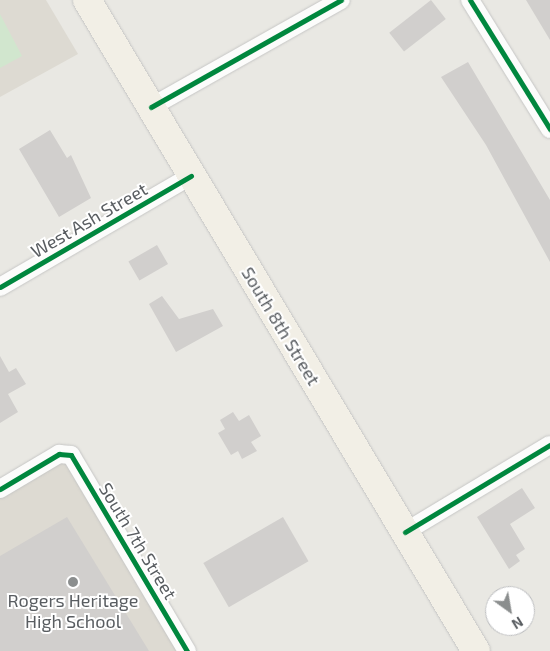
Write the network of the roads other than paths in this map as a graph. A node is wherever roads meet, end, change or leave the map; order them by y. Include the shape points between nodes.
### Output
1 (87, 0) edge
2 (341, 0) edge
3 (470, 0) edge
4 (151, 107) junction
5 (550, 129) edge
6 (191, 176) junction
7 (0, 287) edge
8 (550, 445) edge
9 (0, 489) edge
10 (405, 532) junction
11 (188, 651) edge
12 (476, 651) edge

1 - 4 main road, South 8th Street
2 - 4 street
3 - 5 street
4 - 6 main road, South 8th Street
6 - 7 street, West Ash Street
6 - 10 main road, South 8th Street
8 - 10 street
9 - 11 street, South 7th Street via 59,454 71,455
10 - 12 main road, South 8th Street

